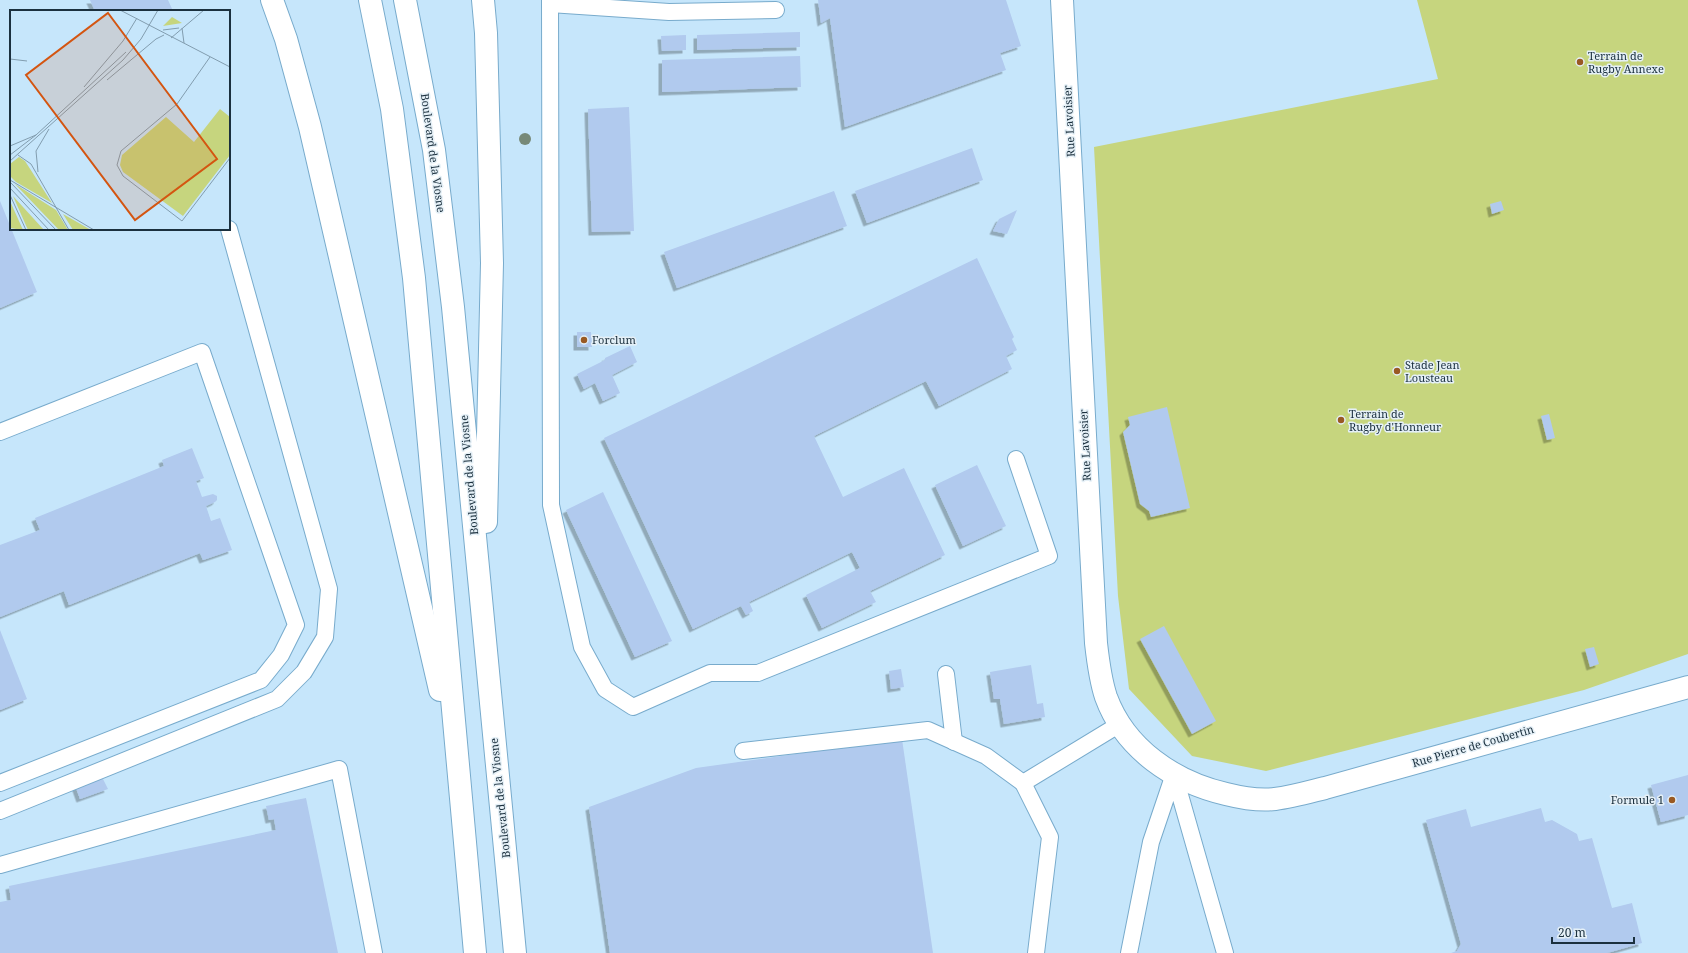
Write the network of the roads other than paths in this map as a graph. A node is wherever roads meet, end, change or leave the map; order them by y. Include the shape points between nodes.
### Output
1 (272, 0) edge
2 (370, 0) edge
3 (405, 0) edge
4 (483, 0) edge
5 (1062, 0) edge
6 (550, 2) edge
7 (667, 6) edge
8 (776, 10) dead end
9 (229, 230) edge
10 (0, 432) edge
11 (1016, 459) dead end
12 (483, 623) junction
13 (946, 674) dead end
14 (1688, 687) edge
15 (1120, 724) junction
16 (954, 742) junction
17 (743, 752) dead end
18 (459, 769) junction
19 (1174, 774) junction
20 (0, 783) edge
21 (1023, 783) junction
22 (1257, 799) joint
23 (0, 811) edge
24 (0, 865) edge
25 (374, 953) edge
26 (475, 953) edge
27 (515, 953) edge
28 (1036, 953) edge
29 (1129, 953) edge
30 (1225, 953) edge

1 - 18 main road via 286,39 310,127
2 - 18 main road via 392,109 407,220
3 - 12 main road, Boulevard de la Viosne via 434,150 454,314
4 - 12 main road via 492,263
5 - 15 main road, Rue Lavoisier via 1096,643 1106,697
6 - 7 lane
6 - 11 lane via 551,504 582,647 604,689 633,707 710,673 758,673 1049,556
7 - 8 lane
9 - 23 lane via 329,589 325,637 304,672 277,698
10 - 20 lane via 202,352 296,625 281,655 261,680
12 - 27 main road, Boulevard de la Viosne
13 - 16 lane
14 - 22 main road, Rue Pierre de Coubertin via 1325,788 1274,799
15 - 19 main road, Rue Lavoisier via 1130,739 1147,756
15 - 21 lane
16 - 17 lane via 928,730
16 - 21 lane via 986,756
18 - 26 main road
19 - 22 main road, Rue Lavoisier via 1213,791
19 - 29 lane via 1151,842
19 - 30 lane
21 - 28 lane via 1050,837
24 - 25 lane via 339,768

